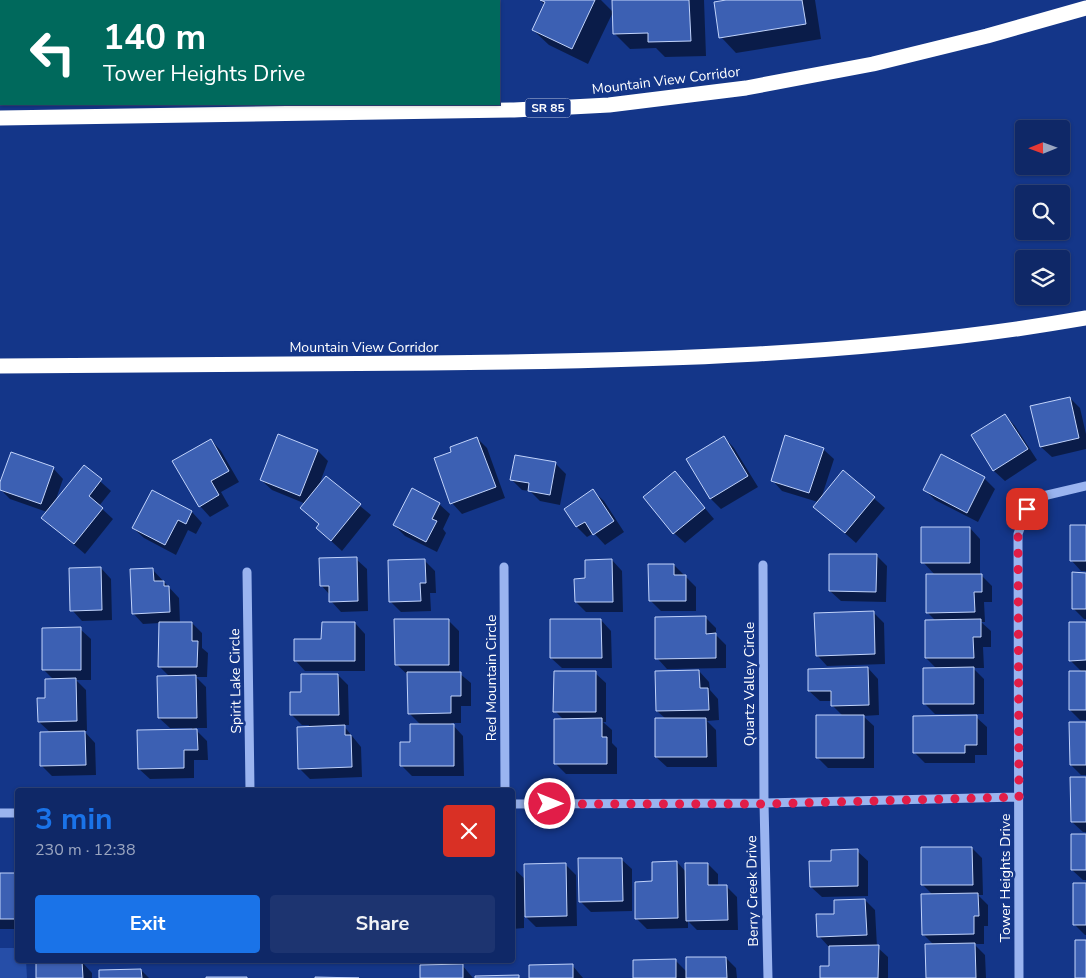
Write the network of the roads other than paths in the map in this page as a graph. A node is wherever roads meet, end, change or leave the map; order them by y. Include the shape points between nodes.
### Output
1 (1086, 8) edge
2 (0, 118) edge
3 (1086, 318) edge
4 (0, 366) edge
5 (1086, 486) edge
6 (763, 565) dead end
7 (504, 567) dead end
8 (248, 572) dead end
9 (250, 788) edge
10 (505, 788) edge
11 (1019, 797) junction
12 (515, 804) edge
13 (764, 804) junction
14 (0, 813) edge
15 (15, 813) edge
16 (768, 978) edge
17 (1019, 978) edge

1 - 2 highway, Mountain View Corridor / SR 85 via 873,64 746,88 609,104 504,110
3 - 4 highway, Mountain View Corridor via 903,343 708,358
5 - 11 street, Tower Heights Drive via 1043,496 1027,509 1018,534
6 - 13 street, Quartz Valley Circle
7 - 10 street, Red Mountain Circle
8 - 9 street, Spirit Lake Circle
11 - 13 street
11 - 17 street, Tower Heights Drive
12 - 13 street
13 - 16 street, Berry Creek Drive
14 - 15 street

